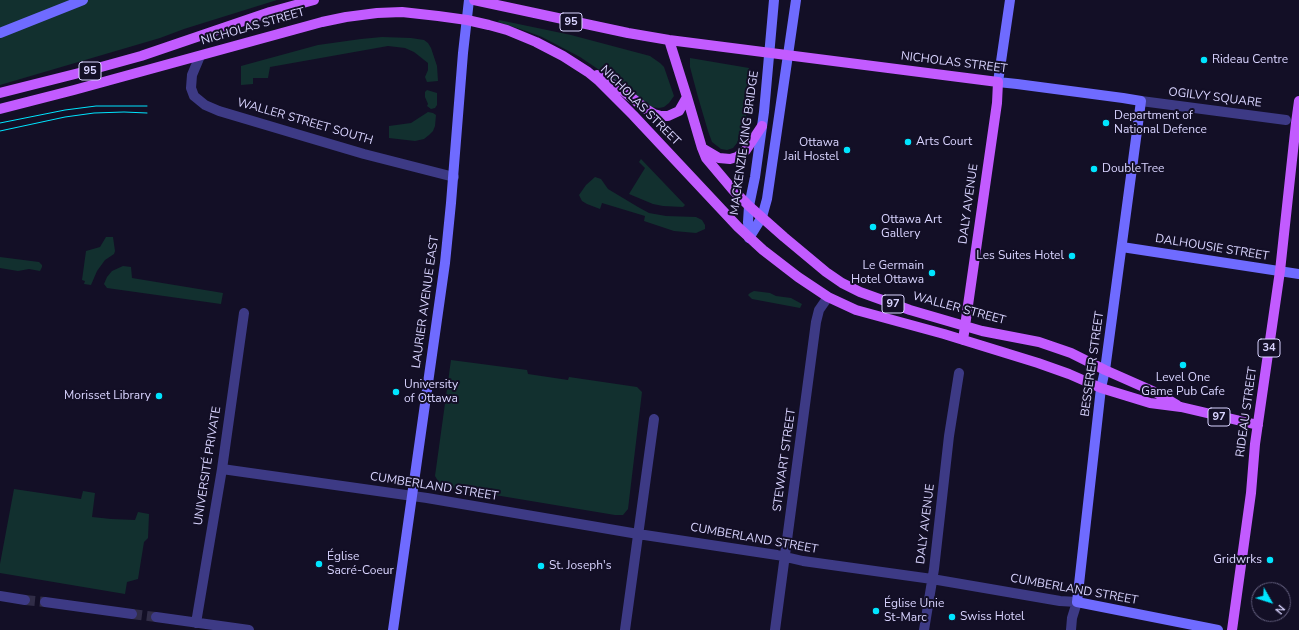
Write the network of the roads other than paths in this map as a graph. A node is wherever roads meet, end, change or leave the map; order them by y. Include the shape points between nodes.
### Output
1 (83, 0) edge
2 (314, 0) edge
3 (469, 0) edge
4 (474, 0) edge
5 (774, 0) edge
6 (796, 0) edge
7 (1010, 0) edge
8 (467, 20) junction
9 (0, 33) edge
10 (669, 40) junction
11 (200, 56) junction
12 (588, 72) junction
13 (998, 82) junction
14 (0, 93) edge
15 (687, 97) junction
16 (1299, 101) edge
17 (1141, 102) junction
18 (0, 109) edge
19 (1286, 120) dead end
20 (762, 126) junction
21 (702, 148) junction
22 (454, 177) junction
23 (749, 206) junction
24 (762, 217) junction
25 (749, 238) junction
26 (1122, 247) junction
27 (1280, 271) junction
28 (1299, 274) edge
29 (828, 297) junction
30 (244, 313) dead end
31 (965, 325) junction
32 (963, 340) junction
33 (1105, 370) junction
34 (959, 373) dead end
35 (1101, 388) junction
36 (1181, 407) junction
37 (654, 419) dead end
38 (1258, 425) junction
39 (222, 469) junction
40 (412, 496) junction
41 (638, 534) junction
42 (785, 556) junction
43 (932, 579) junction
44 (0, 596) edge
45 (25, 600) tunnel mouth
46 (45, 602) tunnel mouth
47 (1077, 602) junction
48 (132, 614) tunnel mouth
49 (156, 617) tunnel mouth
50 (196, 623) junction
51 (248, 630) edge
52 (393, 630) edge
53 (625, 630) edge
54 (775, 630) edge
55 (924, 630) edge
56 (1071, 630) edge
57 (1218, 630) edge
58 (1232, 630) edge

1 - 9 main road
2 - 14 main road, NICHOLAS STREET / 95 via 270,12 141,56
3 - 8 main road, LAURIER AVENUE EAST
4 - 10 main road, NICHOLAS STREET / 95
5 - 20 main road, MACKENZIE KING BRIDGE
6 - 24 main road, MACKENZIE KING BRIDGE via 770,184
7 - 13 main road, DALY AVENUE
8 - 11 main road, NICHOLAS STREET via 402,12 369,14 322,22
8 - 12 main road, NICHOLAS STREET via 495,26 536,42
8 - 22 main road, LAURIER AVENUE EAST
10 - 13 main road, NICHOLAS STREET
10 - 15 main road, NICHOLAS STREET
11 - 18 main road, NICHOLAS STREET
11 - 22 street, WALLER STREET SOUTH via 190,88 194,96 205,105 364,154
12 - 15 main road via 606,79 646,109 661,116 678,111
12 - 25 main road, NICHOLAS STREET / 97 via 633,115
13 - 17 main road, NICHOLAS STREET
13 - 31 main road, DALY AVENUE
15 - 21 main road, NICHOLAS STREET
16 - 27 main road, RIDEAU STREET / 34
17 - 19 street, OGILVY SQUARE
17 - 26 main road, BESSERER STREET
20 - 21 main road via 746,150 737,157 719,158
20 - 23 main road, MACKENZIE KING BRIDGE
21 - 23 main road, NICHOLAS STREET via 710,164
22 - 40 main road, LAURIER AVENUE EAST via 445,263
23 - 24 main road, WALLER STREET / 97
23 - 25 main road, MACKENZIE KING BRIDGE
24 - 25 main road, MACKENZIE KING BRIDGE
24 - 31 main road, WALLER STREET / 97 via 842,283 910,310
25 - 29 main road, WALLER STREET / 97
26 - 27 main road, DALHOUSIE STREET
26 - 33 main road, BESSERER STREET
27 - 28 main road, DALHOUSIE STREET
27 - 38 main road, RIDEAU STREET / 34
29 - 32 main road, WALLER STREET / 97 via 856,310
29 - 42 street, STEWART STREET via 819,310 816,322
30 - 39 street, UNIVERSITÉ PRIVATE
31 - 32 main road, DALY AVENUE
31 - 33 main road, WALLER STREET / 97 via 982,331 1039,342 1071,353
32 - 35 main road, WALLER STREET / 97 via 1038,363
33 - 35 main road, BESSERER STREET
33 - 36 main road, WALLER STREET / 97 via 1157,393
34 - 43 street, DALY AVENUE
35 - 36 main road, WALLER STREET / 97 via 1150,403
35 - 47 main road, BESSERER STREET
36 - 38 main road, WALLER STREET / 97
37 - 41 street
38 - 58 main road, RIDEAU STREET / 34
39 - 40 street, CUMBERLAND STREET
39 - 50 street, UNIVERSITÉ PRIVATE
40 - 41 street, CUMBERLAND STREET
40 - 52 main road, LAURIER AVENUE EAST
41 - 42 street, CUMBERLAND STREET
41 - 53 street
42 - 43 street, CUMBERLAND STREET via 794,560 838,567
42 - 54 street, STEWART STREET
43 - 47 street, CUMBERLAND STREET
43 - 55 street, DALY AVENUE
44 - 45 street
46 - 48 street
47 - 56 street, BESSERER STREET
47 - 57 main road, CUMBERLAND STREET
49 - 50 street
50 - 51 street

